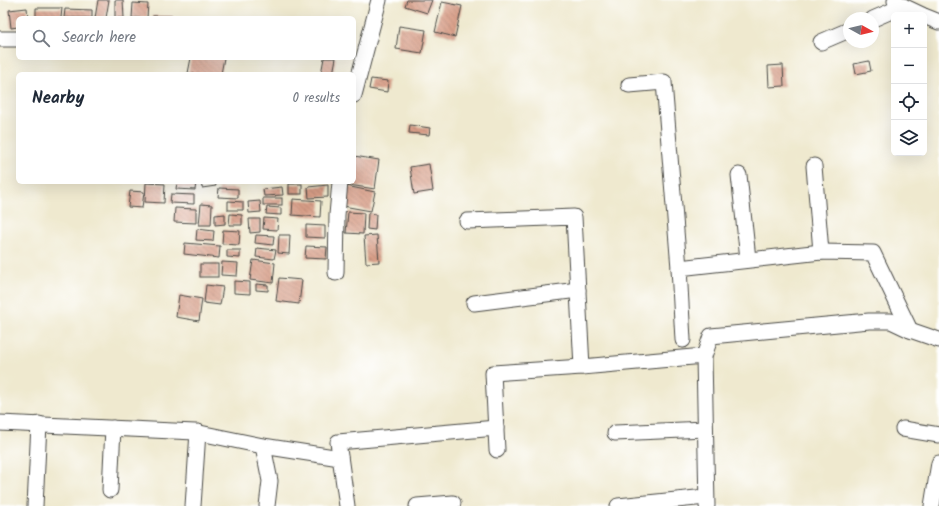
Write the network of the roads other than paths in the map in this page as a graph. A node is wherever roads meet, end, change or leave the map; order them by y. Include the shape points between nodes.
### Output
1 (379, 0) edge
2 (897, 2) edge
3 (917, 12) edge
4 (879, 15) edge
5 (927, 17) edge
6 (939, 22) edge
7 (843, 33) edge
8 (0, 39) edge
9 (16, 39) edge
10 (821, 42) dead end
11 (629, 85) dead end
12 (356, 87) edge
13 (814, 166) dead end
14 (739, 175) dead end
15 (340, 184) edge
16 (467, 222) dead end
17 (821, 252) junction
18 (748, 259) junction
19 (679, 268) junction
20 (336, 273) dead end
21 (578, 290) junction
22 (474, 303) dead end
23 (910, 330) junction
24 (683, 340) dead end
25 (939, 340) edge
26 (704, 356) junction
27 (582, 367) junction
28 (0, 423) edge
29 (39, 424) junction
30 (113, 428) junction
31 (496, 428) junction
32 (903, 429) dead end
33 (705, 430) junction
34 (198, 432) junction
35 (615, 433) dead end
36 (939, 435) edge
37 (263, 446) junction
38 (497, 450) dead end
39 (340, 458) junction
40 (939, 463) edge
41 (110, 490) dead end
42 (706, 502) edge
43 (454, 503) dead end
44 (35, 506) edge
45 (193, 506) edge
46 (267, 506) edge
47 (347, 506) edge
48 (417, 506) edge
49 (618, 506) edge
50 (932, 506) edge

1 - 12 street
2 - 3 street
2 - 4 street
5 - 6 street
7 - 10 street
8 - 9 street
11 - 19 street via 664,82
13 - 17 street
14 - 18 street
15 - 20 street
16 - 21 street via 574,217
17 - 18 street
17 - 23 street via 873,253
18 - 19 street
19 - 24 street
21 - 22 street
21 - 27 street
23 - 25 street
23 - 26 street via 891,321 869,321 711,336
26 - 27 street
26 - 33 street
27 - 31 street via 493,373
28 - 29 street
29 - 30 street
29 - 44 street
30 - 34 street
30 - 41 street
31 - 38 street
31 - 39 street via 338,442
32 - 36 street
33 - 35 street
33 - 42 street
34 - 37 street
34 - 45 street
37 - 39 street
37 - 46 street via 270,481
39 - 47 street
40 - 50 street
42 - 49 street
43 - 48 street

